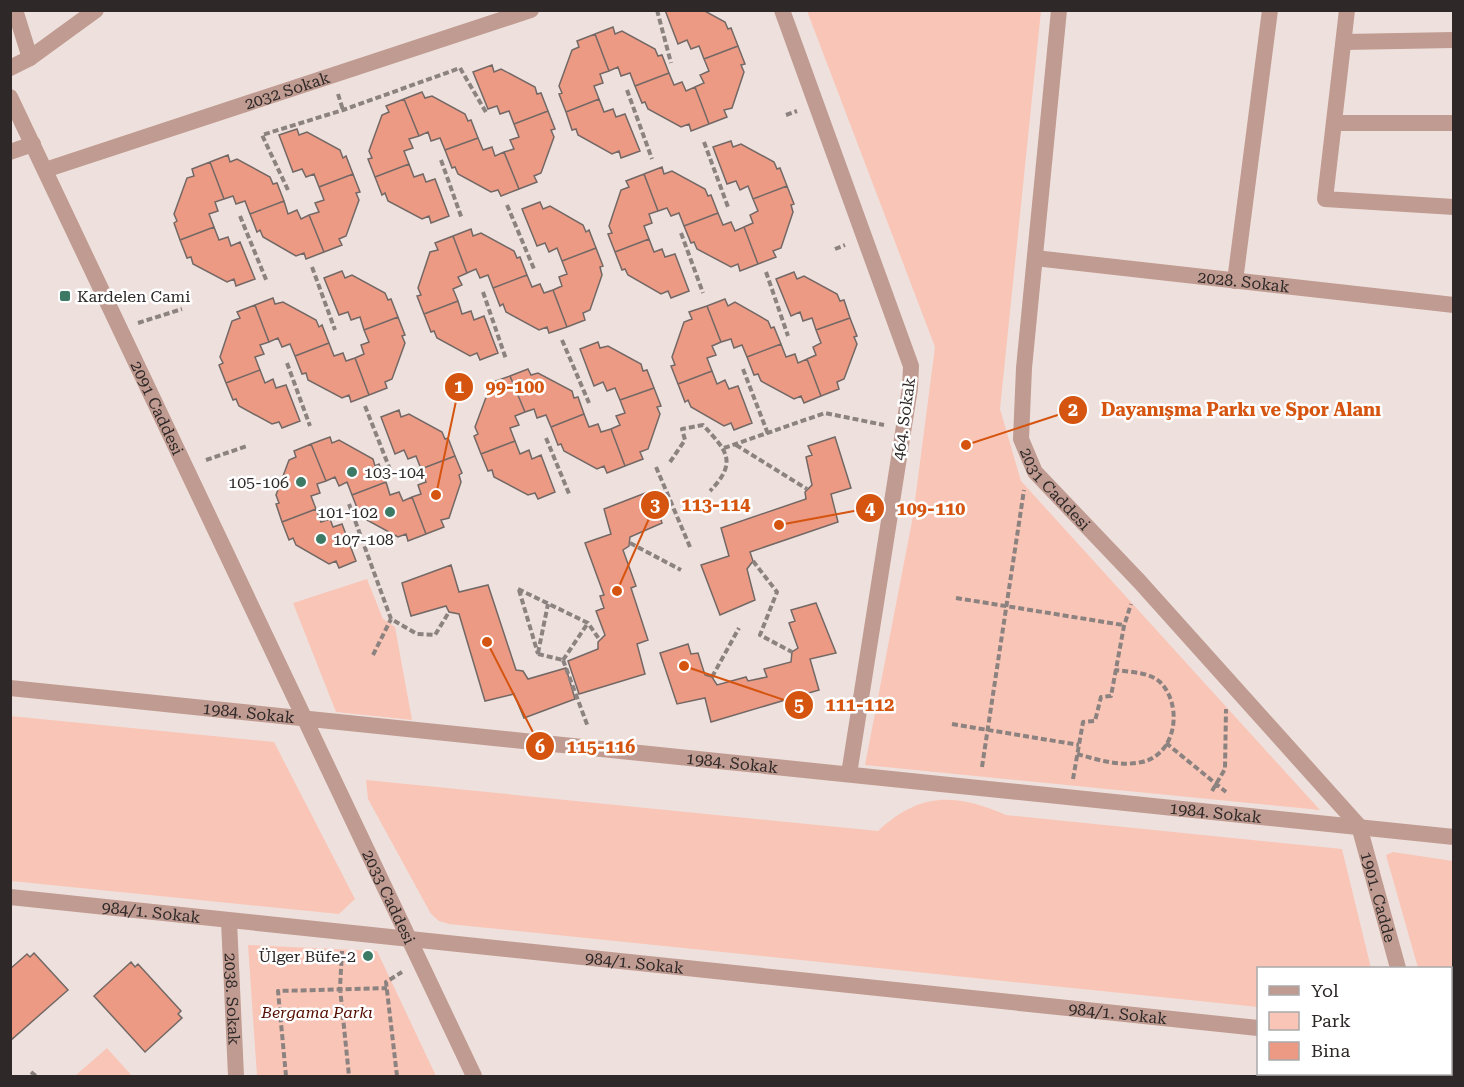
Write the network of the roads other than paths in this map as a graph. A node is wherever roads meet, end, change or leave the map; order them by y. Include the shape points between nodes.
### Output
1 (15, 10) edge
2 (96, 10) edge
3 (531, 10) edge
4 (782, 10) edge
5 (1059, 10) edge
6 (1270, 10) edge
7 (1347, 10) edge
8 (1454, 40) edge
9 (1344, 42) junction
10 (30, 58) junction
11 (10, 68) edge
12 (10, 97) edge
13 (1334, 123) junction
14 (1454, 123) edge
15 (33, 144) junction
16 (10, 152) edge
17 (45, 170) junction
18 (1454, 207) edge
19 (1035, 258) junction
20 (1235, 281) junction
21 (1454, 305) edge
22 (10, 688) edge
23 (304, 718) junction
24 (849, 774) junction
25 (1359, 826) junction
26 (1454, 837) edge
27 (10, 897) edge
28 (229, 921) junction
29 (408, 940) junction
30 (1397, 967) edge
31 (1257, 1028) edge
32 (236, 1077) edge
33 (474, 1077) edge

1 - 10 street
2 - 10 street
3 - 17 street, 2032 Sokak
4 - 24 street, 464. Sokak via 911,366
5 - 19 street, 2031 Caddesi
6 - 20 street
7 - 9 street
8 - 9 street
9 - 13 street
10 - 11 street
12 - 15 street, 2091 Caddesi
13 - 14 street
13 - 18 street via 1325,199
15 - 16 street
15 - 17 street, 2091 Caddesi
17 - 23 street, 2091 Caddesi
19 - 20 street, 2028. Sokak
19 - 25 street, 2031 Caddesi via 1021,439 1035,472 1139,581
20 - 21 street, 2028. Sokak
22 - 23 street, 1984. Sokak
23 - 24 street, 1984. Sokak
23 - 29 street, 2033 Caddesi
24 - 25 street, 1984. Sokak
25 - 26 street, 1984. Sokak
25 - 30 street, 1901. Cadde
27 - 28 street, 984/1. Sokak
28 - 29 street, 984/1. Sokak
28 - 32 street, 2038. Sokak
29 - 31 street, 984/1. Sokak
29 - 33 street, 2033 Caddesi

